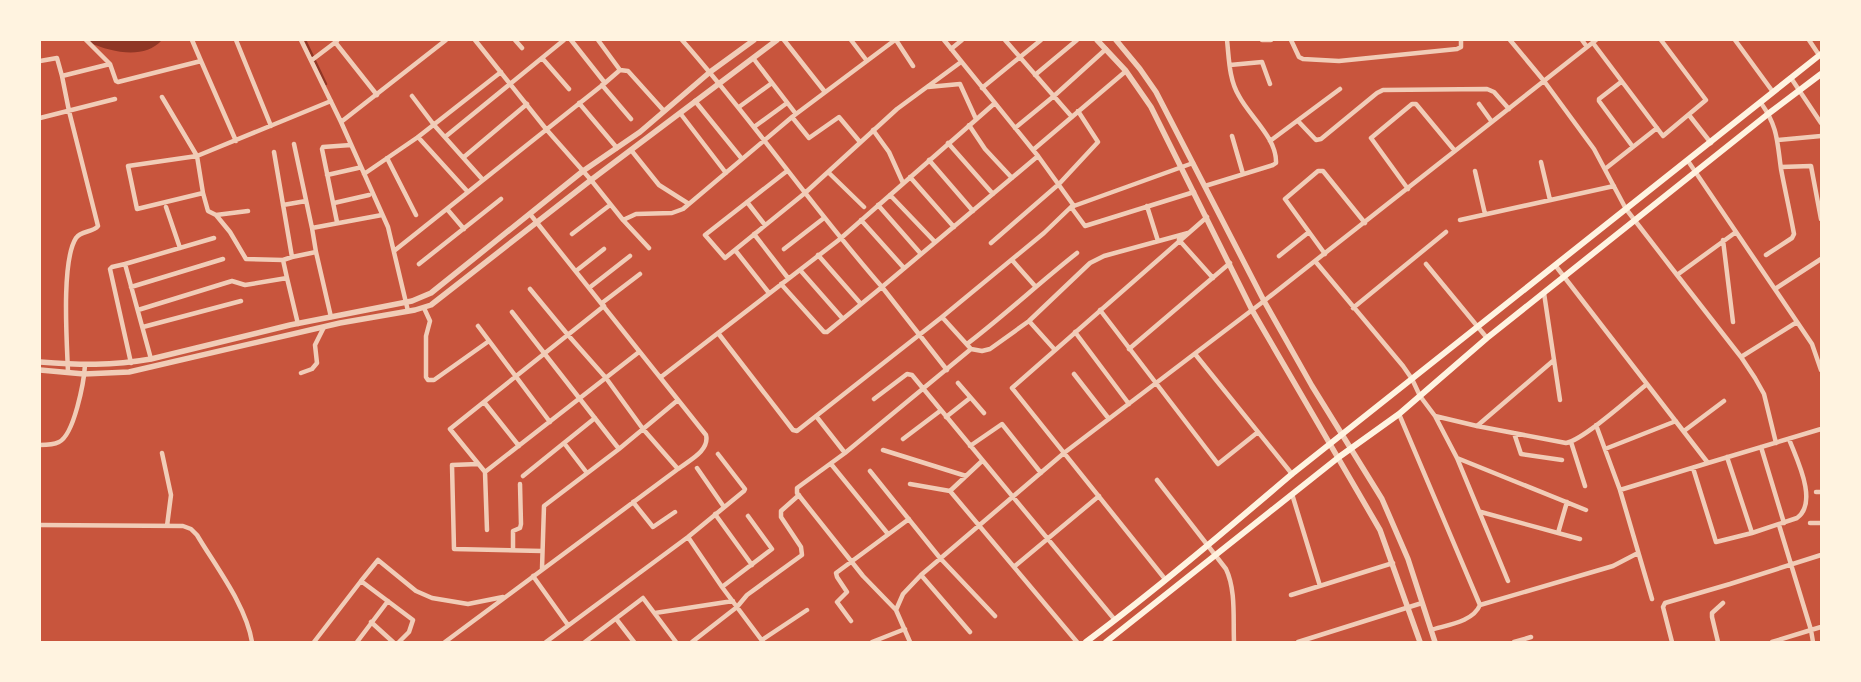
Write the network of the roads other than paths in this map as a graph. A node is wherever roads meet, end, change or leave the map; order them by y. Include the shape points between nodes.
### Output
1 (86, 40) edge
2 (192, 40) edge
3 (236, 40) edge
4 (301, 40) edge
5 (446, 40) edge
6 (475, 40) edge
7 (515, 40) edge
8 (564, 40) edge
9 (571, 40) edge
10 (598, 40) edge
11 (682, 40) edge
12 (754, 40) edge
13 (777, 40) edge
14 (784, 40) edge
15 (851, 40) edge
16 (896, 40) edge
17 (944, 40) edge
18 (962, 40) edge
19 (1005, 40) edge
20 (1041, 40) edge
21 (1077, 40) edge
22 (1097, 40) edge
23 (1116, 40) edge
24 (1227, 40) edge
25 (1262, 40) edge
26 (1271, 40) edge
27 (1292, 40) edge
28 (1461, 40) edge
29 (1510, 40) edge
30 (1582, 40) edge
31 (1661, 40) edge
32 (1735, 40) edge
33 (1809, 40) edge
34 (337, 41) edge
35 (1595, 41) edge
36 (887, 42) edge
37 (1587, 47) junction
38 (522, 48) dead end
39 (951, 49) junction
40 (1106, 49) junction
41 (1820, 54) edge
42 (542, 58) junction
43 (753, 58) junction
44 (1020, 58) junction
45 (312, 60) junction
46 (40, 61) edge
47 (201, 61) junction
48 (867, 61) junction
49 (961, 62) junction
50 (110, 64) junction
51 (1230, 65) junction
52 (913, 66) dead end
53 (620, 70) junction
54 (1126, 71) junction
55 (501, 72) junction
56 (710, 72) junction
57 (1821, 74) edge
58 (1035, 75) junction
59 (62, 76) junction
60 (1791, 78) junction
61 (1544, 81) junction
62 (1621, 82) junction
63 (720, 83) junction
64 (772, 83) junction
65 (510, 84) junction
66 (604, 84) junction
67 (1270, 84) dead end
68 (926, 88) junction
69 (982, 88) junction
70 (569, 89) dead end
71 (1340, 89) dead end
72 (1799, 91) junction
73 (825, 92) junction
74 (1773, 92) junction
75 (377, 95) junction
76 (412, 96) dead end
77 (1054, 96) junction
78 (162, 97) dead end
79 (115, 99) dead end
80 (331, 101) junction
81 (695, 101) junction
82 (1761, 102) junction
83 (579, 103) junction
84 (787, 103) junction
85 (995, 103) junction
86 (527, 104) junction
87 (1479, 104) dead end
88 (738, 107) junction
89 (1509, 109) junction
90 (68, 111) junction
91 (1078, 111) junction
92 (664, 112) junction
93 (680, 113) junction
94 (1689, 114) junction
95 (1768, 114) junction
96 (794, 116) junction
97 (1072, 117) junction
98 (40, 118) edge
99 (631, 119) dead end
100 (976, 119) junction
101 (1298, 121) junction
102 (341, 122) junction
103 (1492, 122) junction
104 (1821, 123) edge
105 (434, 125) junction
106 (969, 125) junction
107 (271, 126) junction
108 (754, 127) junction
109 (1015, 128) junction
110 (1657, 128) junction
111 (546, 129) junction
112 (873, 130) junction
113 (1232, 136) dead end
114 (1821, 136) edge
115 (418, 137) junction
116 (445, 137) junction
117 (236, 140) junction
118 (764, 140) junction
119 (1778, 140) junction
120 (1270, 141) junction
121 (860, 142) junction
122 (1711, 142) junction
123 (948, 143) junction
124 (294, 144) dead end
125 (351, 144) junction
126 (1633, 147) junction
127 (616, 148) junction
128 (631, 150) junction
129 (1033, 150) junction
130 (1454, 151) junction
131 (274, 152) dead end
132 (197, 156) junction
133 (1038, 156) junction
134 (464, 157) junction
135 (387, 158) junction
136 (742, 159) junction
137 (929, 160) junction
138 (1688, 161) junction
139 (1541, 162) dead end
140 (1193, 164) junction
141 (1781, 167) junction
142 (358, 168) dead end
143 (1182, 168) junction
144 (1605, 169) junction
145 (583, 171) junction
146 (788, 171) junction
147 (1475, 171) dead end
148 (828, 172) junction
149 (1696, 172) junction
150 (726, 173) junction
151 (364, 174) junction
152 (1243, 174) junction
153 (327, 175) junction
154 (910, 177) junction
155 (1012, 178) junction
156 (482, 180) junction
157 (591, 180) junction
158 (903, 183) junction
159 (1059, 184) junction
160 (1205, 186) junction
161 (1614, 186) junction
162 (1408, 188) junction
163 (467, 191) junction
164 (1194, 192) junction
165 (805, 193) junction
166 (203, 194) junction
167 (890, 194) junction
168 (993, 194) junction
169 (369, 195) dead end
170 (501, 199) dead end
171 (1550, 200) junction
172 (306, 201) junction
173 (747, 202) junction
174 (334, 203) junction
175 (689, 204) junction
176 (283, 205) junction
177 (610, 205) junction
178 (878, 205) junction
179 (1072, 206) junction
180 (1147, 206) junction
181 (166, 207) dead end
182 (864, 207) dead end
183 (447, 209) junction
184 (1626, 209) junction
185 (248, 211) dead end
186 (973, 211) junction
187 (530, 214) junction
188 (1485, 214) junction
189 (216, 215) junction
190 (382, 215) junction
191 (416, 215) dead end
192 (1207, 217) junction
193 (824, 218) junction
194 (1821, 219) edge
195 (623, 220) junction
196 (861, 220) junction
197 (1460, 220) dead end
198 (536, 221) junction
199 (1636, 221) junction
200 (337, 222) junction
201 (1365, 222) junction
202 (765, 225) junction
203 (954, 226) junction
204 (312, 228) junction
205 (464, 228) junction
206 (1309, 232) junction
207 (1446, 232) dead end
208 (1736, 232) junction
209 (1188, 233) junction
210 (572, 234) dead end
211 (754, 234) junction
212 (214, 238) dead end
213 (840, 238) junction
214 (1179, 240) junction
215 (1723, 240) junction
216 (1158, 241) junction
217 (935, 242) junction
218 (991, 243) dead end
219 (180, 248) junction
220 (649, 248) dead end
221 (604, 249) dead end
222 (784, 249) dead end
223 (735, 250) junction
224 (394, 251) junction
225 (316, 252) junction
226 (1077, 253) dead end
227 (921, 254) junction
228 (1325, 254) junction
229 (818, 255) junction
230 (1766, 255) dead end
231 (630, 256) dead end
232 (1279, 256) dead end
233 (292, 257) junction
234 (223, 259) dead end
235 (1821, 259) edge
236 (283, 260) junction
237 (1012, 260) junction
238 (1315, 261) junction
239 (1230, 263) junction
240 (125, 264) junction
241 (419, 264) dead end
242 (1426, 264) dead end
243 (1555, 265) junction
244 (904, 268) junction
245 (800, 270) junction
246 (576, 271) junction
247 (640, 274) dead end
248 (1677, 275) junction
249 (1564, 277) junction
250 (287, 278) junction
251 (788, 278) junction
252 (1213, 278) junction
253 (781, 284) junction
254 (882, 286) junction
255 (1035, 286) junction
256 (132, 287) junction
257 (589, 288) junction
258 (530, 289) dead end
259 (1775, 289) junction
260 (769, 293) junction
261 (1544, 293) junction
262 (241, 301) dead end
263 (1264, 301) junction
264 (406, 303) junction
265 (861, 304) junction
266 (603, 305) junction
267 (424, 308) junction
268 (1353, 308) junction
269 (138, 310) junction
270 (1100, 310) junction
271 (1252, 310) junction
272 (408, 311) junction
273 (512, 312) dead end
274 (331, 317) junction
275 (942, 317) junction
276 (843, 320) junction
277 (1030, 320) junction
278 (1733, 322) dead end
279 (1797, 322) junction
280 (298, 324) junction
281 (324, 326) junction
282 (478, 326) dead end
283 (1478, 326) junction
284 (143, 327) junction
285 (268, 330) junction
286 (1075, 332) junction
287 (718, 333) junction
288 (568, 335) junction
289 (920, 335) junction
290 (271, 338) junction
291 (1487, 338) junction
292 (488, 341) junction
293 (967, 344) junction
294 (971, 349) junction
295 (1130, 349) junction
296 (1055, 350) junction
297 (639, 352) junction
298 (545, 354) junction
299 (1196, 354) junction
300 (1741, 357) junction
301 (151, 359) junction
302 (1554, 360) junction
303 (40, 362) edge
304 (131, 363) junction
305 (68, 364) junction
306 (85, 365) junction
307 (40, 370) edge
308 (947, 370) junction
309 (1821, 370) edge
310 (68, 372) junction
311 (301, 373) dead end
312 (84, 374) junction
313 (1074, 374) dead end
314 (516, 376) junction
315 (661, 377) junction
316 (606, 378) junction
317 (1412, 379) junction
318 (958, 383) dead end
319 (1156, 384) junction
320 (1647, 384) junction
321 (923, 390) junction
322 (1420, 396) junction
323 (580, 398) junction
324 (970, 398) junction
325 (874, 399) dead end
326 (678, 400) junction
327 (1560, 400) dead end
328 (1724, 401) dead end
329 (484, 402) junction
330 (1129, 404) junction
331 (940, 411) junction
332 (984, 413) dead end
333 (1399, 414) junction
334 (816, 416) junction
335 (1435, 416) junction
336 (946, 417) junction
337 (595, 418) junction
338 (1109, 420) junction
339 (1676, 421) junction
340 (550, 422) junction
341 (1596, 425) junction
342 (1477, 426) junction
343 (643, 429) junction
344 (1821, 429) edge
345 (1684, 431) junction
346 (1258, 432) junction
347 (1514, 433) junction
348 (1342, 435) junction
349 (903, 439) dead end
350 (1789, 439) junction
351 (1571, 442) junction
352 (1776, 442) junction
353 (564, 443) junction
354 (40, 444) edge
355 (1330, 444) junction
356 (519, 446) junction
357 (970, 446) junction
358 (1761, 447) junction
359 (1351, 448) junction
360 (619, 449) junction
361 (1605, 449) junction
362 (883, 450) dead end
363 (162, 453) dead end
364 (845, 453) junction
365 (1064, 453) junction
366 (718, 454) dead end
367 (1339, 457) junction
368 (1727, 457) junction
369 (1457, 458) junction
370 (1562, 460) dead end
371 (982, 461) junction
372 (1708, 463) junction
373 (478, 464) junction
374 (831, 464) junction
375 (696, 468) dead end
376 (1693, 468) junction
377 (678, 469) junction
378 (870, 471) dead end
379 (485, 472) junction
380 (1041, 473) junction
381 (587, 474) junction
382 (1292, 474) junction
383 (523, 476) dead end
384 (966, 476) junction
385 (1157, 480) dead end
386 (520, 484) dead end
387 (910, 484) dead end
388 (1585, 486) dead end
389 (1620, 490) junction
390 (950, 491) junction
391 (1292, 493) junction
392 (799, 495) junction
393 (1099, 496) junction
394 (1012, 498) junction
395 (633, 502) junction
396 (1567, 502) junction
397 (724, 507) junction
398 (1586, 510) dead end
399 (675, 512) dead end
400 (1481, 512) junction
401 (715, 514) junction
402 (748, 516) dead end
403 (909, 519) junction
404 (1810, 523) dead end
405 (1821, 523) edge
406 (40, 524) edge
407 (1782, 524) junction
408 (979, 525) junction
409 (167, 526) junction
410 (487, 530) dead end
411 (1558, 533) junction
412 (1752, 533) junction
413 (888, 534) junction
414 (688, 537) junction
415 (1049, 539) junction
416 (1580, 539) dead end
417 (1207, 546) junction
418 (513, 550) junction
419 (542, 551) junction
420 (1638, 553) junction
421 (1215, 555) junction
422 (1821, 555) edge
423 (940, 558) junction
424 (851, 561) junction
425 (1393, 562) junction
426 (1792, 564) junction
427 (752, 565) junction
428 (1015, 566) junction
429 (542, 569) junction
430 (921, 575) junction
431 (533, 576) junction
432 (1165, 579) junction
433 (361, 581) junction
434 (1508, 581) dead end
435 (1320, 586) junction
436 (722, 587) junction
437 (1291, 595) dead end
438 (506, 596) junction
439 (1652, 599) dead end
440 (388, 601) junction
441 (733, 601) junction
442 (1422, 603) junction
443 (1723, 603) dead end
444 (1480, 605) junction
445 (737, 607) junction
446 (1408, 608) junction
447 (807, 610) dead end
448 (896, 610) junction
449 (655, 613) junction
450 (995, 616) dead end
451 (617, 620) junction
452 (1115, 620) junction
453 (851, 621) dead end
454 (371, 622) junction
455 (568, 625) junction
456 (1821, 627) edge
457 (905, 629) junction
458 (1431, 630) junction
459 (1811, 630) junction
460 (970, 632) dead end
461 (1531, 637) dead end
462 (588, 641) edge
463 (763, 641) edge
464 (252, 642) edge
465 (314, 642) edge
466 (357, 642) edge
467 (393, 642) edge
468 (399, 642) edge
469 (446, 642) edge
470 (546, 642) edge
471 (634, 642) edge
472 (676, 642) edge
473 (692, 642) edge
474 (872, 642) edge
475 (910, 642) edge
476 (1077, 642) edge
477 (1086, 642) edge
478 (1106, 642) edge
479 (1234, 642) edge
480 (1298, 642) edge
481 (1420, 642) edge
482 (1435, 642) edge
483 (1514, 642) edge
484 (1672, 642) edge
485 (1718, 642) edge
486 (1772, 642) edge
487 (1813, 642) edge

1 - 50 street
2 - 47 street
3 - 107 street
4 - 45 street
5 - 75 street
6 - 55 street
7 - 38 street
8 - 42 street
9 - 66 street
10 - 53 street
11 - 56 street
12 - 56 street
13 - 43 street
14 - 73 street
15 - 48 street
16 - 36 street
16 - 52 street
17 - 39 street
18 - 39 street
19 - 44 street
20 - 44 street
21 - 58 street
22 - 40 street
23 - 140 street via 1148,79
24 - 51 street
25 - 26 street
27 - 28 street via 1303,60 1339,61 1457,49 1461,47
29 - 61 street
30 - 37 street
31 - 94 street via 1705,98 1705,102
32 - 74 street
33 - 41 street
34 - 45 street
34 - 75 street
35 - 37 street
35 - 62 street
36 - 48 street
37 - 61 street
39 - 49 street
40 - 54 street
40 - 77 street
41 - 60 main road
42 - 65 street
42 - 70 street
43 - 63 street
43 - 64 street
44 - 58 street
44 - 69 street
45 - 80 street
46 - 59 street via 57,58
47 - 50 street via 118,82
47 - 117 street
48 - 73 street
49 - 68 street
49 - 69 street
50 - 59 street
51 - 67 street via 1262,62
51 - 120 street via 1238,96
53 - 66 street
53 - 92 street via 628,71
54 - 91 street
54 - 143 street via 1151,106
55 - 65 street
55 - 105 street
56 - 63 street
56 - 92 street
57 - 72 main road
58 - 77 street
59 - 90 street
60 - 72 street
60 - 74 main road
61 - 89 street
61 - 144 street
62 - 110 street
62 - 126 street via 1599,101
63 - 81 street
63 - 88 street
64 - 84 street
64 - 88 street
65 - 86 street
65 - 116 street
66 - 83 street
66 - 99 street
68 - 100 street via 960,84
68 - 112 street
69 - 85 street
71 - 101 street
72 - 95 main road
72 - 104 street
73 - 96 street
74 - 82 main road
75 - 102 street
76 - 105 street
77 - 97 street
77 - 109 street
78 - 132 street
79 - 90 street
80 - 102 street
80 - 107 street
81 - 93 street
81 - 136 street
82 - 95 street
82 - 122 main road
83 - 111 street
83 - 127 street
84 - 96 street
84 - 108 street
85 - 100 street
85 - 109 street
86 - 111 street
86 - 134 street
87 - 103 street
88 - 108 street
89 - 101 street via 1494,92 1488,90 1383,90 1321,139 1316,140
89 - 103 street
90 - 98 street
90 - 305 street via 98,226 75,240 68,269
91 - 97 street
91 - 159 street via 1098,142
92 - 127 street
93 - 128 street
93 - 150 street
94 - 110 street via 1664,136
94 - 122 street
95 - 119 street
95 - 149 main road
96 - 118 street
96 - 121 street via 809,138 839,117
97 - 129 street
100 - 106 street
101 - 120 street
102 - 125 street
103 - 130 street
105 - 115 street
105 - 116 street
106 - 123 street
106 - 155 street via 985,149
107 - 117 street
108 - 118 street
109 - 129 street
110 - 126 street
111 - 145 street
111 - 156 street
112 - 121 street
112 - 158 street via 886,147
113 - 152 street
114 - 119 street
115 - 135 street
115 - 163 street
116 - 134 street
117 - 132 street
118 - 136 street
118 - 146 street
119 - 141 street
120 - 152 street via 1276,163
121 - 148 street
122 - 138 main road
123 - 137 street
123 - 168 street
124 - 172 street
125 - 151 street
125 - 153 street via 322,148
126 - 144 street
127 - 145 street
128 - 157 street
128 - 175 street via 658,185
129 - 133 street
130 - 162 street
130 - 162 street via 1416,104 1412,104 1371,138
131 - 176 street
132 - 166 street
132 - 166 street via 127,168 137,210
133 - 155 street
133 - 159 street
134 - 156 street
135 - 151 street
135 - 191 street
136 - 150 street
137 - 154 street
137 - 186 street
138 - 149 street
138 - 184 main road
139 - 171 street
140 - 143 street
140 - 160 street
141 - 194 street via 1811,166
141 - 230 street via 1794,234
142 - 153 street
143 - 164 street
143 - 179 street
144 - 161 street
145 - 157 street
145 - 187 street
146 - 165 street
146 - 173 street
147 - 188 street
148 - 165 street
148 - 182 street
149 - 199 main road
149 - 208 street
150 - 175 street
151 - 190 street
152 - 160 street
153 - 174 street
154 - 158 street
154 - 203 street
155 - 168 street
156 - 163 street
157 - 177 street
157 - 198 street
158 - 167 street
159 - 179 street
159 - 218 street
160 - 263 street
161 - 171 street
161 - 184 street
162 - 201 street
163 - 183 street
164 - 180 street
164 - 192 street
165 - 193 street
165 - 202 street
166 - 189 street via 208,212
167 - 178 street
167 - 217 street
168 - 186 street
169 - 174 street
170 - 205 street
171 - 188 street
172 - 176 street
172 - 204 street
173 - 202 street
173 - 223 street via 705,235 725,258
174 - 200 street
175 - 195 street via 677,212 646,212
176 - 233 street
177 - 195 street
177 - 210 street
178 - 196 street
178 - 227 street
179 - 180 street via 1085,226
179 - 237 street
180 - 216 street
181 - 219 street
183 - 205 street
183 - 224 street
184 - 199 street
184 - 243 main road
185 - 189 street
186 - 203 street
187 - 198 street
187 - 264 street via 430,293
188 - 197 street
189 - 236 street via 246,259
190 - 200 street
190 - 224 street
192 - 209 street
192 - 239 street
193 - 213 street
193 - 222 street
195 - 220 street
196 - 213 street
196 - 244 street
198 - 246 street
198 - 267 street
199 - 248 street
199 - 249 main road
200 - 204 street
201 - 206 street via 1320,170 1285,198
201 - 228 street
202 - 211 street
203 - 217 street
204 - 225 street
205 - 241 street
206 - 228 street
206 - 232 street
207 - 268 street
208 - 215 street
208 - 259 street
209 - 214 street
209 - 216 street
211 - 223 street
211 - 251 street
212 - 219 street
213 - 229 street
213 - 254 street
214 - 252 street
214 - 270 street
215 - 248 street
215 - 278 street
216 - 277 street via 1090,263
217 - 227 street
219 - 240 street
221 - 246 street
223 - 260 street
224 - 264 street
225 - 233 street
225 - 274 street
226 - 255 street
227 - 244 street
228 - 238 street
229 - 245 street
229 - 265 street
231 - 257 street
233 - 236 street
234 - 256 street
235 - 259 street
236 - 250 street
237 - 255 street
237 - 275 street
238 - 263 street
238 - 268 street
239 - 252 street
239 - 271 street
240 - 256 street
240 - 304 street via 110,269
242 - 283 street
243 - 249 street
243 - 283 main road
244 - 254 street
245 - 251 street
245 - 276 street
246 - 257 street
247 - 266 street
248 - 300 street
249 - 261 main road
249 - 320 street
250 - 269 street via 244,285 232,281
250 - 280 street
251 - 253 street
252 - 295 street
253 - 260 street
253 - 276 street via 824,332
254 - 265 street
254 - 289 street
255 - 293 street
256 - 269 street
257 - 266 street
258 - 288 street
259 - 279 street
260 - 287 street
261 - 291 main road
261 - 302 street
262 - 284 street
263 - 271 street
263 - 348 street
264 - 272 street
264 - 274 street
265 - 276 street
266 - 288 street
266 - 297 street
267 - 272 street
267 - 292 street via 430,321 426,336 428,380 434,380
268 - 317 street
269 - 284 street
270 - 286 street
270 - 295 street
271 - 299 street
271 - 355 street
272 - 281 street
273 - 298 street
274 - 280 street
275 - 289 street
275 - 293 street
277 - 294 street via 990,349
277 - 296 street
279 - 300 street
279 - 309 street via 1812,344
280 - 285 street
281 - 290 street
281 - 311 street via 315,345 317,363
282 - 292 street
283 - 291 street
283 - 317 main road
284 - 301 street
285 - 290 street
285 - 301 street
286 - 296 street
286 - 330 street
287 - 315 street
287 - 334 street via 793,430 797,431
288 - 298 street
288 - 316 street
289 - 308 street
289 - 334 street
290 - 312 street via 145,369
291 - 322 main road
292 - 314 street
293 - 294 street
294 - 308 street
295 - 319 street
296 - 365 street via 1012,388
297 - 315 street
297 - 316 street
298 - 314 street
298 - 323 street
299 - 319 street
299 - 346 street
300 - 352 street via 1764,394
301 - 304 street
302 - 327 street
302 - 342 street
303 - 305 street
304 - 306 street
305 - 306 street
305 - 310 street
306 - 312 street
307 - 310 street
308 - 321 street
310 - 312 street
312 - 354 street via 70,431 59,442
313 - 338 street
314 - 329 street
314 - 340 street
315 - 326 street
316 - 323 street
316 - 343 street
317 - 322 street
317 - 348 main road
318 - 324 street
319 - 330 street
319 - 346 street via 1218,464
320 - 339 street
320 - 341 street
321 - 325 street via 912,375 907,374
321 - 331 street
321 - 364 street
322 - 333 main road
322 - 335 street
323 - 337 street
323 - 340 street
324 - 332 street
324 - 336 street
326 - 343 street
326 - 377 street via 707,439 703,450
328 - 345 street
329 - 356 street
329 - 373 street via 450,429
330 - 338 street
331 - 336 street
331 - 349 street
333 - 359 main road
333 - 444 street
334 - 364 street
335 - 342 street
335 - 369 street
336 - 357 street
337 - 353 street
337 - 360 street
338 - 365 street
339 - 345 street
339 - 361 street
340 - 356 street
341 - 351 street
341 - 361 street
342 - 347 street
343 - 360 street
343 - 377 street
344 - 350 street
345 - 372 street
346 - 382 street
347 - 351 street
347 - 370 street via 1521,454
348 - 355 main road
348 - 359 street
350 - 352 street
350 - 407 street via 1807,492 1803,513
351 - 388 street
352 - 358 street
353 - 381 street
353 - 383 street
355 - 367 street
355 - 382 main road
356 - 379 street
357 - 371 street
357 - 380 street via 1002,424
358 - 368 street
358 - 407 street
359 - 367 main road
359 - 442 street via 1382,499 1408,559
360 - 381 street
361 - 389 street
362 - 384 street
363 - 409 street via 171,495
364 - 374 street
365 - 380 street
365 - 393 street
366 - 397 street via 745,490
367 - 391 main road
367 - 425 street via 1380,530
368 - 372 street
368 - 412 street
369 - 396 street
369 - 400 street
371 - 384 street
371 - 394 street
372 - 376 street
373 - 379 street
373 - 418 street via 452,465 454,548
374 - 392 street via 797,488
374 - 413 street
375 - 397 street
376 - 389 street
376 - 412 street via 1716,542
377 - 395 street
378 - 403 street
379 - 410 street
380 - 394 street
381 - 419 street via 544,506
382 - 417 main road
384 - 390 street
385 - 417 street
386 - 418 street via 521,524 513,531
387 - 390 street
389 - 420 street
390 - 408 street
391 - 421 main road
391 - 435 street
392 - 424 street
392 - 445 street via 781,511 780,517 801,547 802,555 747,595
393 - 415 street
393 - 432 street
394 - 408 street
394 - 415 street
395 - 399 street via 653,527
395 - 429 street
396 - 398 street
396 - 411 street
397 - 401 street
400 - 411 street
400 - 434 street
401 - 414 street
401 - 427 street
402 - 427 street via 772,549
403 - 413 street
403 - 423 street
404 - 405 street
406 - 409 street
407 - 412 street
407 - 426 street
408 - 423 street
408 - 428 street
409 - 464 street via 183,526 197,535 237,602
411 - 416 street
413 - 424 street
414 - 436 street
414 - 455 street
415 - 428 street
415 - 452 street
417 - 421 street
417 - 432 main road
418 - 419 street
419 - 429 street
420 - 439 street
420 - 444 street via 1613,566
421 - 478 main road
421 - 479 street via 1230,578
422 - 426 street
423 - 430 street
423 - 450 street
424 - 448 street
424 - 453 street via 836,573 846,592 837,602
425 - 435 street
425 - 446 street
426 - 459 street
426 - 484 street via 1665,603 1663,607
427 - 436 street
428 - 476 street
429 - 431 street
430 - 448 street via 903,594
430 - 460 street
431 - 438 street
431 - 455 street
432 - 452 main road
433 - 438 street via 378,560 416,591 432,598 468,604
433 - 440 street
433 - 465 street
435 - 437 street
436 - 441 street
438 - 469 street
440 - 454 street
440 - 468 street via 413,621
441 - 445 street
441 - 449 street
442 - 446 street
442 - 458 street
443 - 485 street via 1712,613
444 - 458 street via 1469,617
445 - 463 street
445 - 473 street
446 - 480 street
446 - 481 street
447 - 463 street
448 - 457 street
449 - 451 street via 642,598
449 - 472 street
451 - 462 street
451 - 471 street
452 - 477 main road
454 - 466 street
454 - 467 street
455 - 470 street
456 - 459 street
457 - 474 street
457 - 475 street
458 - 482 street
459 - 486 street
459 - 487 street
461 - 483 street

